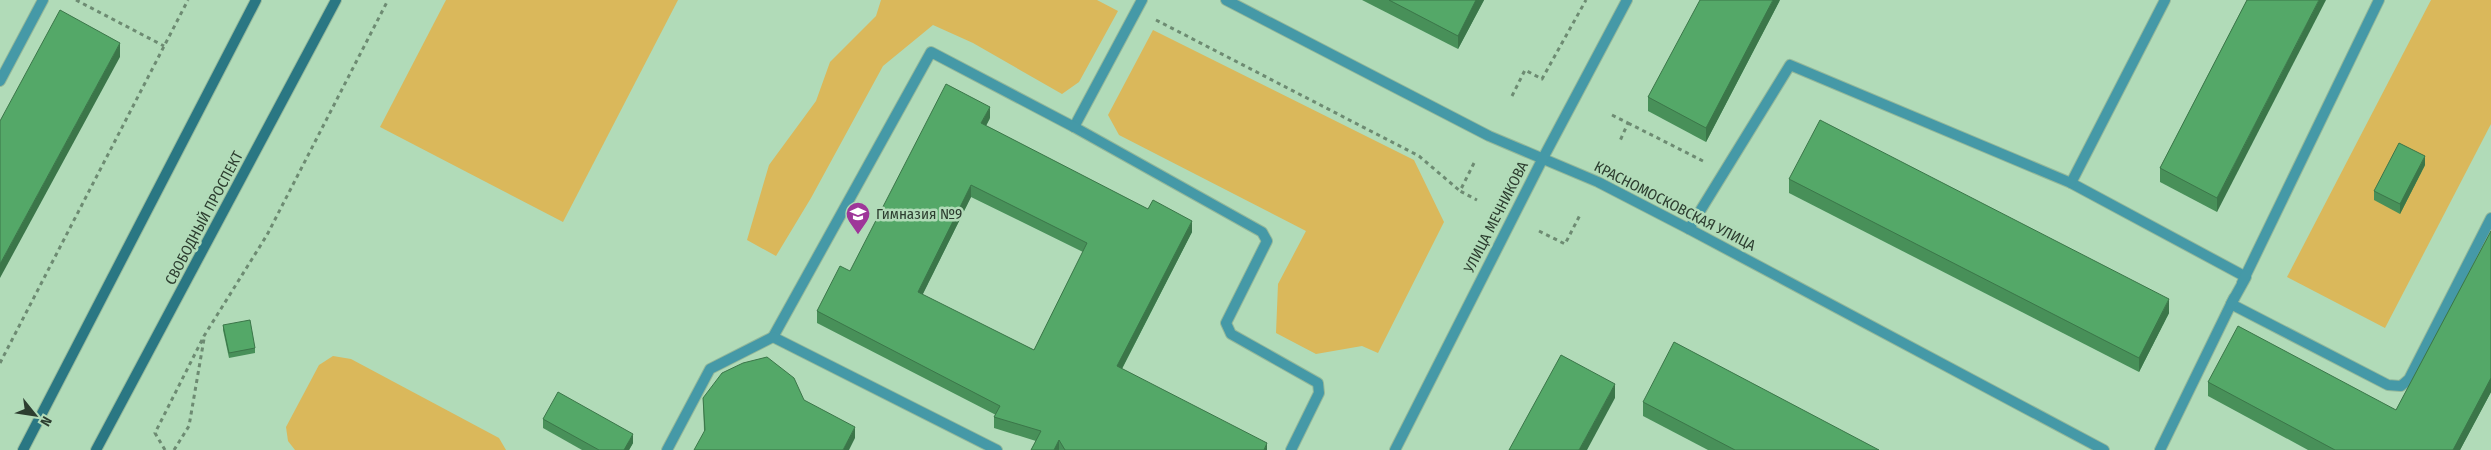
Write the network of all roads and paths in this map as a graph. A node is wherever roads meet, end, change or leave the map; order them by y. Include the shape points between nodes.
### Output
1 (43, 0) edge
2 (76, 0) edge
3 (188, 0) edge
4 (256, 0) edge
5 (336, 0) edge
6 (388, 0) edge
7 (1142, 0) edge
8 (1226, 0) edge
9 (1586, 0) edge
10 (1627, 0) edge
11 (2165, 0) edge
12 (2379, 0) edge
13 (1137, 10) junction
14 (164, 46) junction
15 (0, 81) edge
16 (1512, 96) dead end
17 (1612, 115) dead end
18 (1628, 123) junction
19 (1074, 126) junction
20 (1619, 143) dead end
21 (1542, 160) junction
22 (1474, 163) dead end
23 (1724, 172) junction
24 (2071, 183) junction
25 (1460, 191) junction
26 (1477, 200) dead end
27 (1580, 215) dead end
28 (2491, 218) edge
29 (1689, 229) junction
30 (1539, 231) dead end
31 (2246, 277) junction
32 (2231, 304) junction
33 (204, 336) junction
34 (773, 337) junction
35 (0, 363) edge
36 (23, 450) edge
37 (96, 450) edge
38 (165, 450) edge
39 (174, 450) edge
40 (667, 450) edge
41 (996, 450) edge
42 (1291, 450) edge
43 (1396, 450) edge
44 (2104, 450) edge
45 (2160, 450) edge

1 - 15 street
2 - 14 path
3 - 14 path
4 - 36 main road
5 - 37 main road, СВОБОДНЫЙ ПРОСПЕКТ
6 - 33 path via 267,235
7 - 13 street
8 - 21 street, КРАСНОМОСКОВСКАЯ УЛИЦА
9 - 16 path via 1542,79 1525,70
10 - 21 street, УЛИЦА МЕЧНИКОВА
11 - 24 street
12 - 31 street
13 - 19 street
13 - 25 path via 1419,156
14 - 35 path
17 - 18 path
18 - 20 path
18 - 23 path
19 - 34 street via 931,52
19 - 42 street via 1262,232 1267,241 1226,323 1231,334 1318,383 1319,393
21 - 29 street, КРАСНОМОСКОВСКАЯ УЛИЦА via 1598,182
21 - 43 street, УЛИЦА МЕЧНИКОВА
22 - 25 path
23 - 24 street via 1790,65
23 - 29 street
24 - 31 street
25 - 26 path
27 - 30 path via 1565,244
28 - 32 street via 2409,378 2401,386 2388,385
29 - 44 street, КРАСНОМОСКОВСКАЯ УЛИЦА
31 - 32 street
32 - 45 street
33 - 38 path via 155,433
33 - 39 path via 189,426
34 - 40 street via 710,370
34 - 41 street

